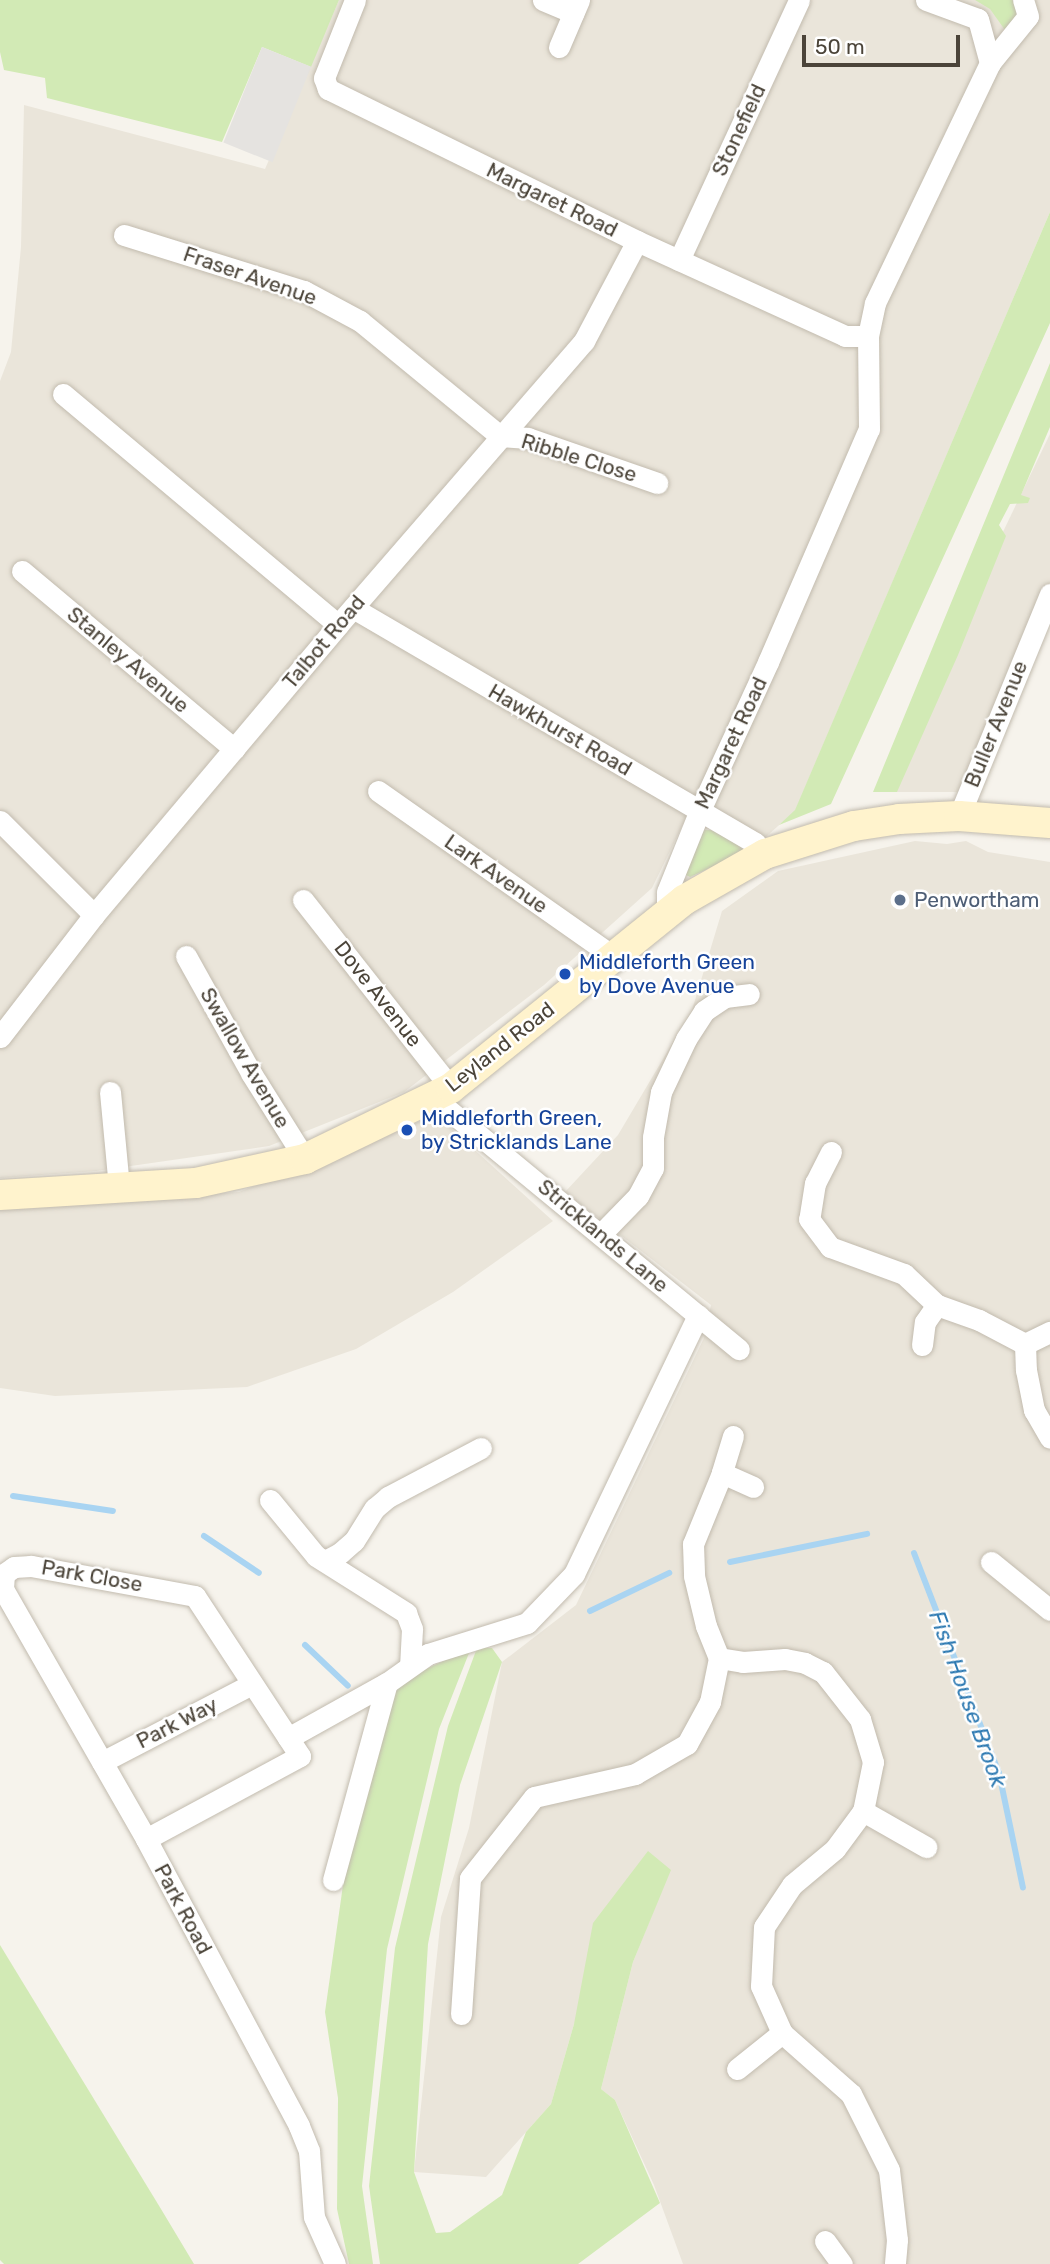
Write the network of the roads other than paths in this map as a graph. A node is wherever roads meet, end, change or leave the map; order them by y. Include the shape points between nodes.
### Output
1 (355, 0) edge
2 (543, 0) edge
3 (799, 0) edge
4 (926, 0) edge
5 (1023, 0) edge
6 (576, 7) edge
7 (559, 47) dead end
8 (990, 62) junction
9 (124, 235) dead end
10 (637, 241) junction
11 (679, 260) junction
12 (868, 336) junction
13 (62, 394) dead end
14 (500, 436) junction
15 (657, 483) dead end
16 (22, 571) dead end
17 (1050, 594) edge
18 (353, 608) junction
19 (338, 625) junction
20 (234, 749) junction
21 (378, 791) dead end
22 (700, 810) junction
23 (958, 816) junction
24 (0, 821) edge
25 (1050, 823) edge
26 (765, 854) junction
27 (303, 900) dead end
28 (667, 913) junction
29 (94, 915) junction
30 (186, 956) dead end
31 (613, 956) junction
32 (749, 994) dead end
33 (1, 1032) edge
34 (110, 1092) dead end
35 (443, 1093) junction
36 (831, 1152) dead end
37 (305, 1159) junction
38 (119, 1188) junction
39 (0, 1195) edge
40 (601, 1234) junction
41 (937, 1305) junction
42 (698, 1315) junction
43 (1050, 1332) edge
44 (1025, 1344) junction
45 (922, 1345) dead end
46 (738, 1349) dead end
47 (733, 1436) dead end
48 (1050, 1438) edge
49 (481, 1448) dead end
50 (722, 1473) junction
51 (753, 1487) dead end
52 (270, 1500) dead end
53 (325, 1561) junction
54 (991, 1562) dead end
55 (2, 1573) edge
56 (1050, 1610) edge
57 (719, 1658) junction
58 (410, 1666) junction
59 (387, 1683) junction
60 (251, 1684) junction
61 (288, 1738) junction
62 (102, 1762) junction
63 (863, 1811) junction
64 (146, 1839) junction
65 (926, 1847) dead end
66 (333, 1880) dead end
67 (461, 2014) dead end
68 (782, 2033) junction
69 (737, 2069) dead end
70 (824, 2241) dead end
71 (335, 2264) edge
72 (842, 2264) edge
73 (895, 2264) edge

1 - 10 street, Margaret Road via 324,78 328,89
2 - 6 street
3 - 11 street, Stonefield
4 - 8 street via 978,19
5 - 8 street, Margaret Road via 1028,16
6 - 7 street
8 - 12 street, Margaret Road via 875,303
9 - 14 street, Fraser Avenue via 304,291 360,320
10 - 11 street, Margaret Road
10 - 14 street, Talbot Road via 584,341
11 - 12 street, Margaret Road via 845,336
12 - 22 street, Margaret Road via 869,429
13 - 19 street
14 - 15 street, Ribble Close via 528,438
14 - 18 street, Talbot Road
16 - 20 street, Stanley Avenue
17 - 23 street, Buller Avenue
18 - 19 street, Talbot Road
18 - 22 street, Hawkhurst Road
19 - 20 street, Talbot Road
20 - 29 street, Talbot Road
21 - 31 street, Lark Avenue
22 - 26 street, Hawkhurst Road
22 - 28 street, Margaret Road via 667,892
23 - 25 main road, Leyland Road
23 - 26 main road, Leyland Road via 854,827
24 - 29 street
26 - 28 main road, Leyland Road
27 - 35 street, Dove Avenue
28 - 31 main road, Leyland Road
29 - 33 street, Talbot Road
30 - 37 street, Swallow Avenue
31 - 35 main road, Leyland Road
32 - 40 street via 725,997 704,1012 686,1039 661,1092 653,1168 638,1196
34 - 38 street
35 - 37 main road, Leyland Road
35 - 40 street, Stricklands Lane
36 - 41 street via 815,1183 809,1219 830,1247 904,1274
37 - 38 main road, Leyland Road via 196,1184
38 - 39 main road, Leyland Road
40 - 42 street, Stricklands Lane
41 - 44 street
41 - 45 street via 925,1322
42 - 46 street, Stricklands Lane
42 - 58 street via 574,1574 527,1623 428,1654
43 - 44 street
44 - 48 street via 1034,1410
47 - 50 street
49 - 53 street via 388,1497 374,1508 354,1541
50 - 51 street
50 - 57 street via 693,1544 697,1589
52 - 53 street via 305,1546
53 - 58 street via 406,1613 412,1629
54 - 56 street
55 - 60 street, Park Close via 32,1566 195,1595
55 - 62 street, Park Close via 3,1589
57 - 63 street via 743,1662 785,1659 823,1672 860,1719 873,1762
57 - 67 street via 710,1702 687,1744 635,1774 534,1797 470,1878
58 - 59 street
59 - 61 street
59 - 66 street
60 - 61 street, Park Close
60 - 62 street, Park Way
61 - 64 street, Park Road via 300,1756
62 - 64 street, Park Close
63 - 65 street
63 - 68 street via 835,1849 792,1885 764,1927 761,1986
64 - 71 street, Park Road via 299,2126 309,2151 314,2217
68 - 69 street
68 - 73 street via 851,2094 889,2170 897,2240
70 - 72 street

